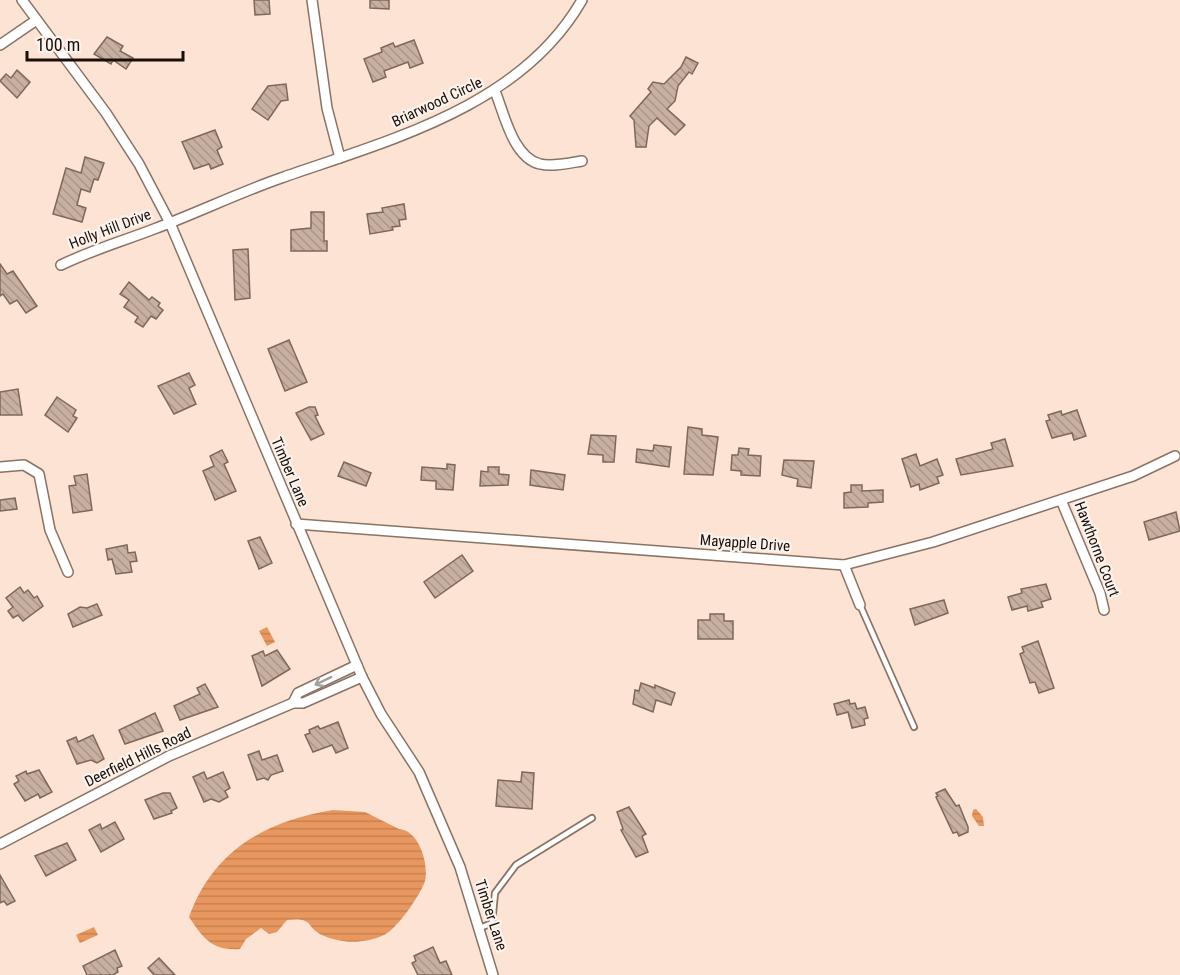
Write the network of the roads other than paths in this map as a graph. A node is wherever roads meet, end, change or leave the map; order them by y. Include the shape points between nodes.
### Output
1 (22, 0) edge
2 (312, 0) edge
3 (582, 0) edge
4 (35, 21) junction
5 (0, 45) edge
6 (495, 91) junction
7 (340, 158) junction
8 (582, 161) dead end
9 (170, 223) junction
10 (61, 265) dead end
11 (1175, 456) dead end
12 (0, 467) edge
13 (1061, 500) junction
14 (296, 524) junction
15 (844, 565) junction
16 (68, 572) dead end
17 (860, 605) joint
18 (1104, 610) dead end
19 (357, 665) junction
20 (362, 677) junction
21 (293, 703) junction
22 (914, 727) dead end
23 (592, 818) dead end
24 (0, 844) edge
25 (480, 928) junction
26 (493, 975) edge

1 - 4 street, Timber Lane
2 - 7 street via 327,108
3 - 6 street, Briarwood Circle via 554,39
4 - 5 street
4 - 9 street, Timber Lane via 106,113
6 - 7 street, Briarwood Circle via 422,127
6 - 8 street via 518,147 529,160 542,165
7 - 9 street, Briarwood Circle
9 - 10 street, Holly Hill Drive via 91,250
9 - 14 street, Timber Lane
11 - 13 street, Mayapple Drive via 1133,476
12 - 16 street via 24,465 39,474 50,530
13 - 15 street, Mayapple Drive via 933,542
13 - 18 street, Hawthorne Court
14 - 15 street, Mayapple Drive
14 - 19 street, Timber Lane
15 - 17 street
17 - 22 lane
19 - 20 street, Timber Lane
19 -> 21 street, Deerfield Hills Road via 298,693
20 - 21 street, Deerfield Hills Road via 303,703
20 - 25 street, Timber Lane via 419,772 460,867
21 - 24 street, Deerfield Hills Road via 169,756
23 - 25 lane via 516,865 495,893 492,923
25 - 26 street, Timber Lane

